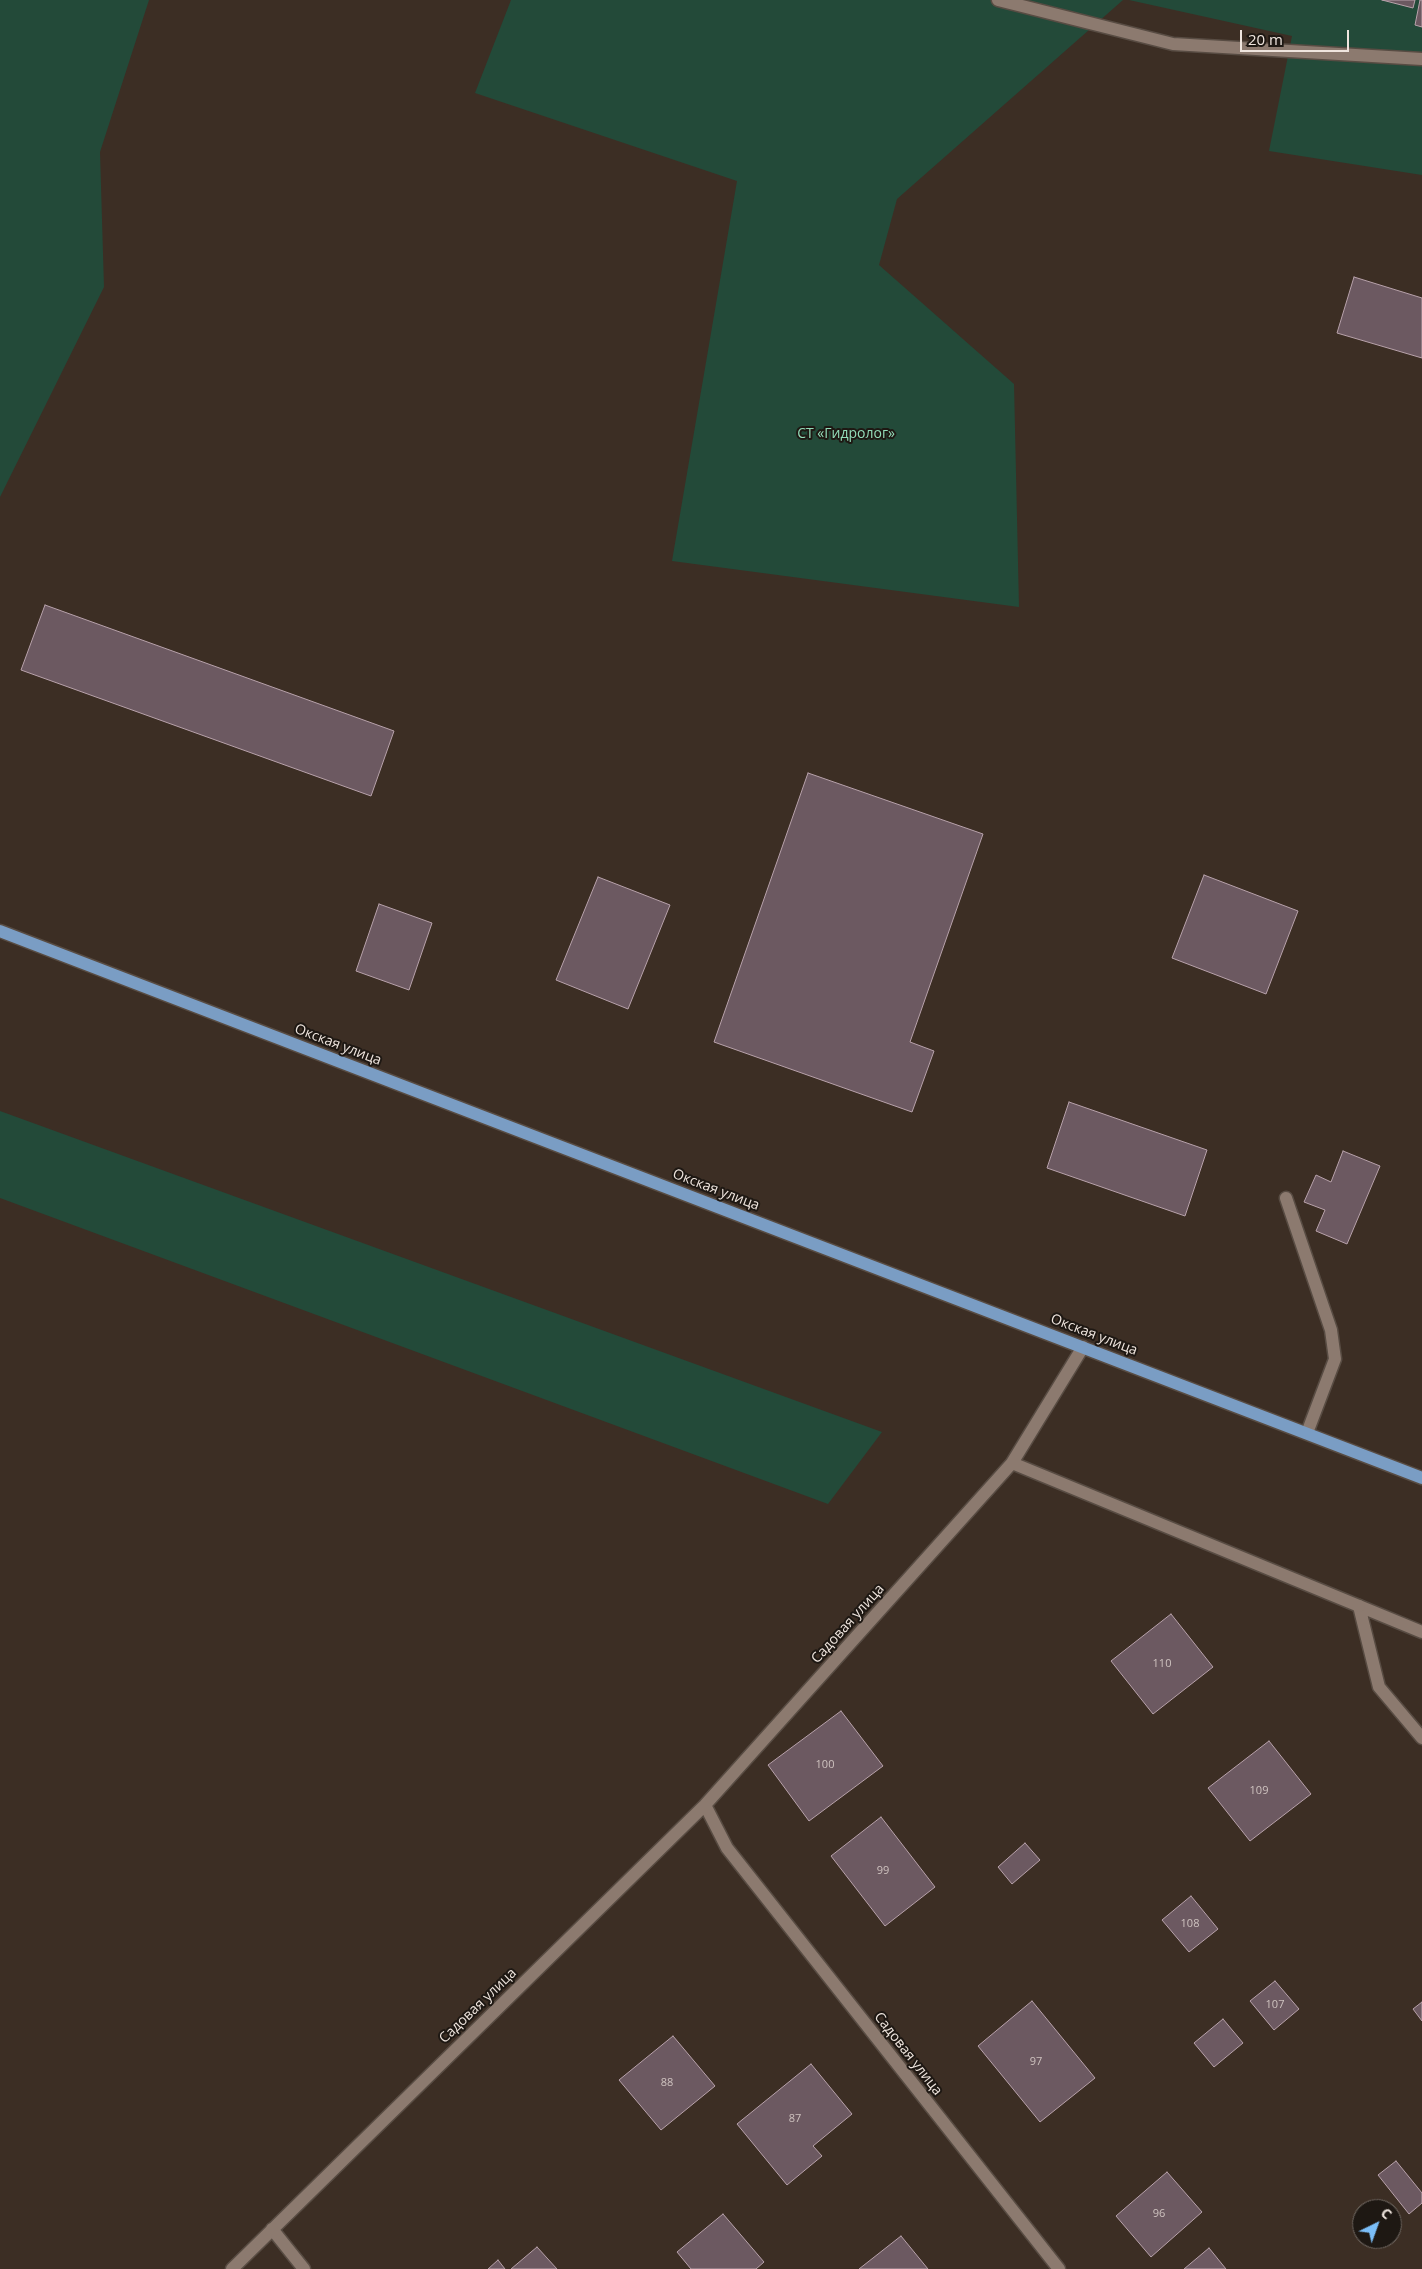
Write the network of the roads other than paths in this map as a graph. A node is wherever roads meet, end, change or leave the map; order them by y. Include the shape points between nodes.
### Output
1 (998, 0) edge
2 (1422, 59) edge
3 (0, 930) edge
4 (1286, 1198) dead end
5 (1083, 1347) junction
6 (1307, 1433) junction
7 (1012, 1463) junction
8 (1422, 1478) edge
9 (1359, 1606) junction
10 (1422, 1632) edge
11 (1422, 1738) edge
12 (705, 1805) junction
13 (272, 2229) junction
14 (232, 2269) edge
15 (304, 2269) edge
16 (1059, 2269) edge

1 - 2 street via 1173,44
3 - 5 main road, Окская улица
4 - 6 street via 1331,1330 1335,1359
5 - 6 main road, Окская улица
5 - 7 street, Садовая улица
6 - 8 main road, Окская улица
7 - 9 street
7 - 12 street, Садовая улица
9 - 10 street
9 - 11 street via 1379,1687
12 - 13 street, Садовая улица
12 - 16 street, Садовая улица via 727,1848
13 - 14 street, Садовая улица
13 - 15 street

